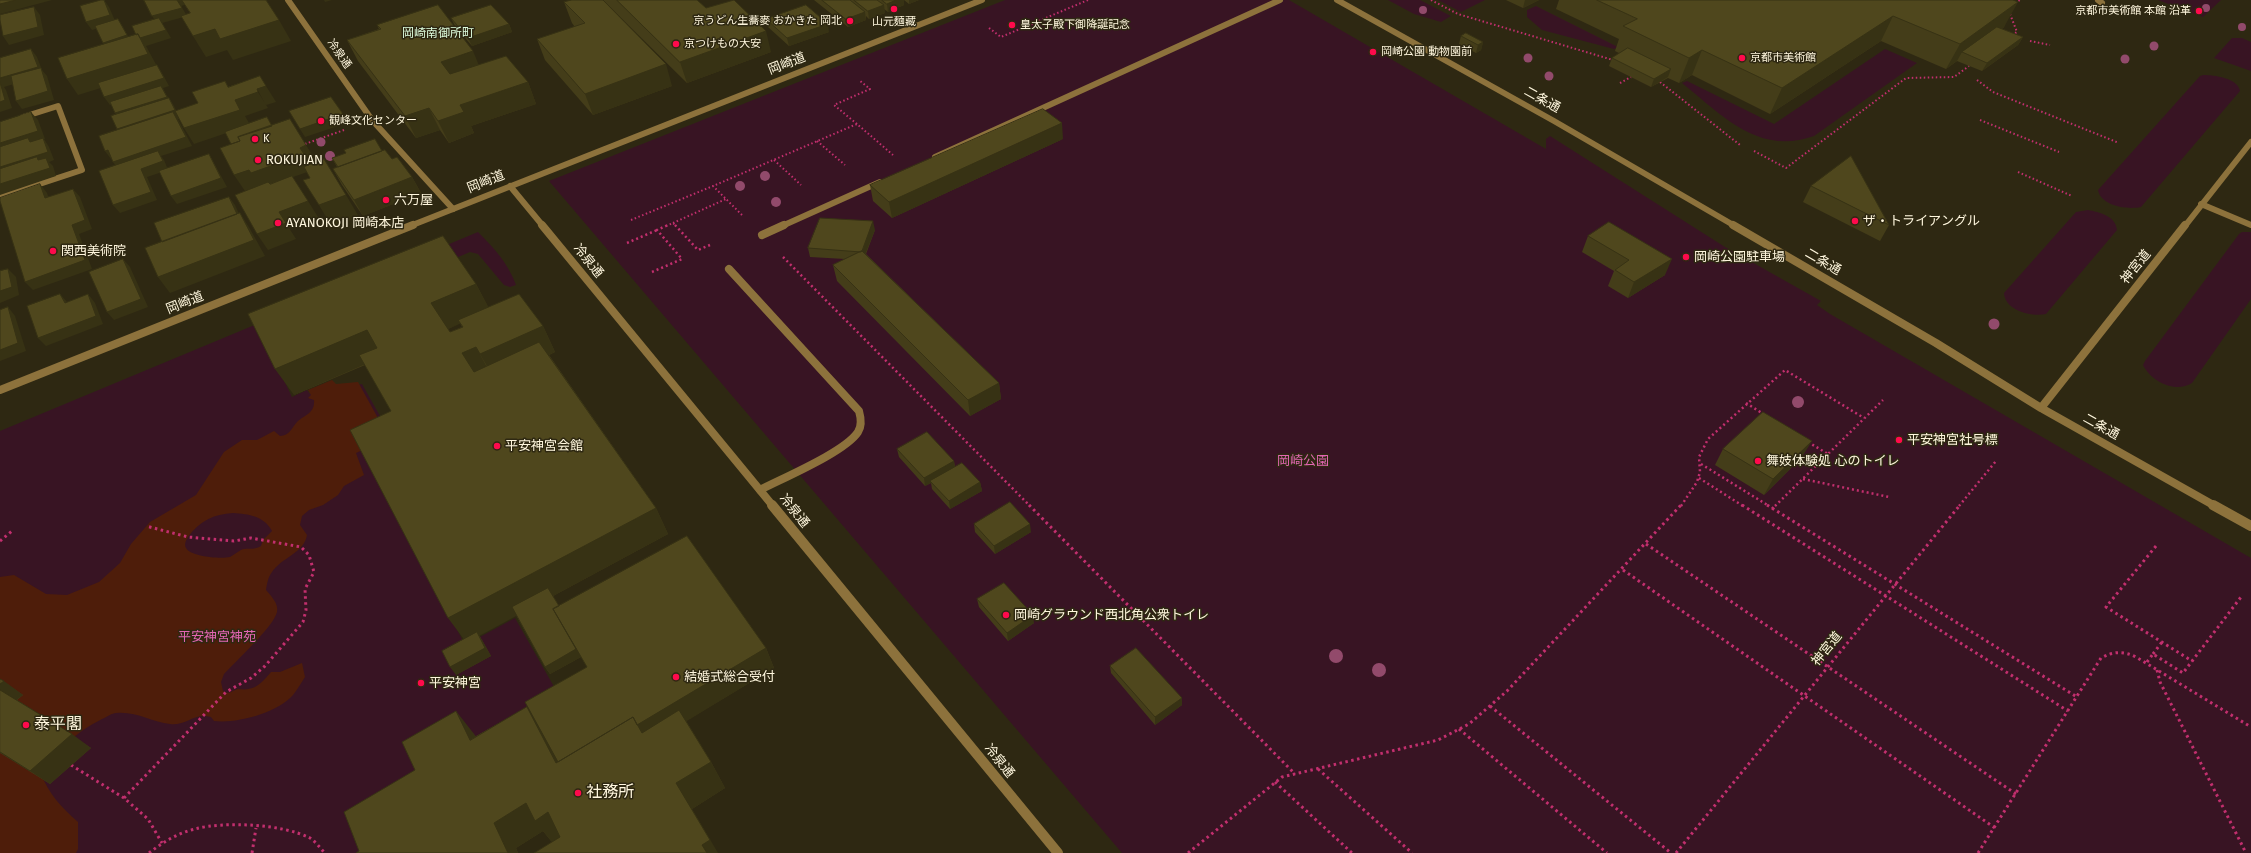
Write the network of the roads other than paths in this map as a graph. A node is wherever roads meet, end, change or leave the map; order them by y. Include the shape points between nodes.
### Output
1 (288, 0) edge
2 (982, 0) edge
3 (1280, 0) edge
4 (1337, 0) edge
5 (14, 120) edge
6 (2251, 142) edge
7 (909, 169) edge
8 (889, 178) edge
9 (510, 186) junction
10 (0, 197) edge
11 (2201, 204) junction
12 (453, 209) junction
13 (2251, 225) edge
14 (762, 235) road end
15 (729, 269) dead end
16 (0, 390) edge
17 (2041, 408) junction
18 (760, 490) junction
19 (2251, 526) edge
20 (1058, 853) edge

1 - 12 street, 冷泉通 via 372,120
2 - 9 street, 岡崎道
3 - 7 street
4 - 17 street, 二条通 via 1554,121 1936,343
5 - 10 street via 58,106 82,170
6 - 11 street, 神宮道
8 - 14 street
9 - 12 street, 岡崎道
9 - 18 street, 冷泉通
11 - 13 street
11 - 17 street, 神宮道
12 - 16 street, 岡崎道
15 - 18 street via 859,410 862,421 858,433 845,444
17 - 19 street, 二条通
18 - 20 street, 冷泉通

